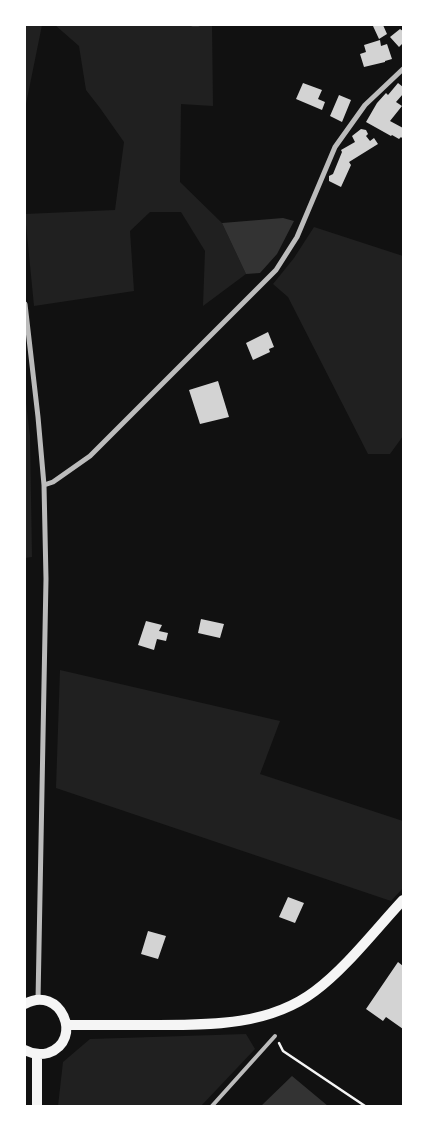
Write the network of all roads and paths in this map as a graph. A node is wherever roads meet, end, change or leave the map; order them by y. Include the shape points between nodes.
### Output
1 (403, 69) edge
2 (25, 304) edge
3 (44, 485) junction
4 (403, 900) edge
5 (38, 1000) junction
6 (25, 1004) edge
7 (67, 1025) junction
8 (274, 1036) joint
9 (25, 1050) edge
10 (37, 1054) junction
11 (37, 1106) edge
12 (212, 1106) edge
13 (365, 1106) edge

1 - 3 street via 365,105 336,147 297,237 276,270 90,456
2 - 3 street
3 - 5 street via 46,579
4 - 7 main road via 334,975 315,992 290,1006 234,1023
5 - 6 main road
5 - 7 main road via 60,1009
7 - 10 main road via 62,1043 47,1053
8 - 12 lane
8 - 13 path via 283,1051
9 - 10 main road
10 - 11 main road

